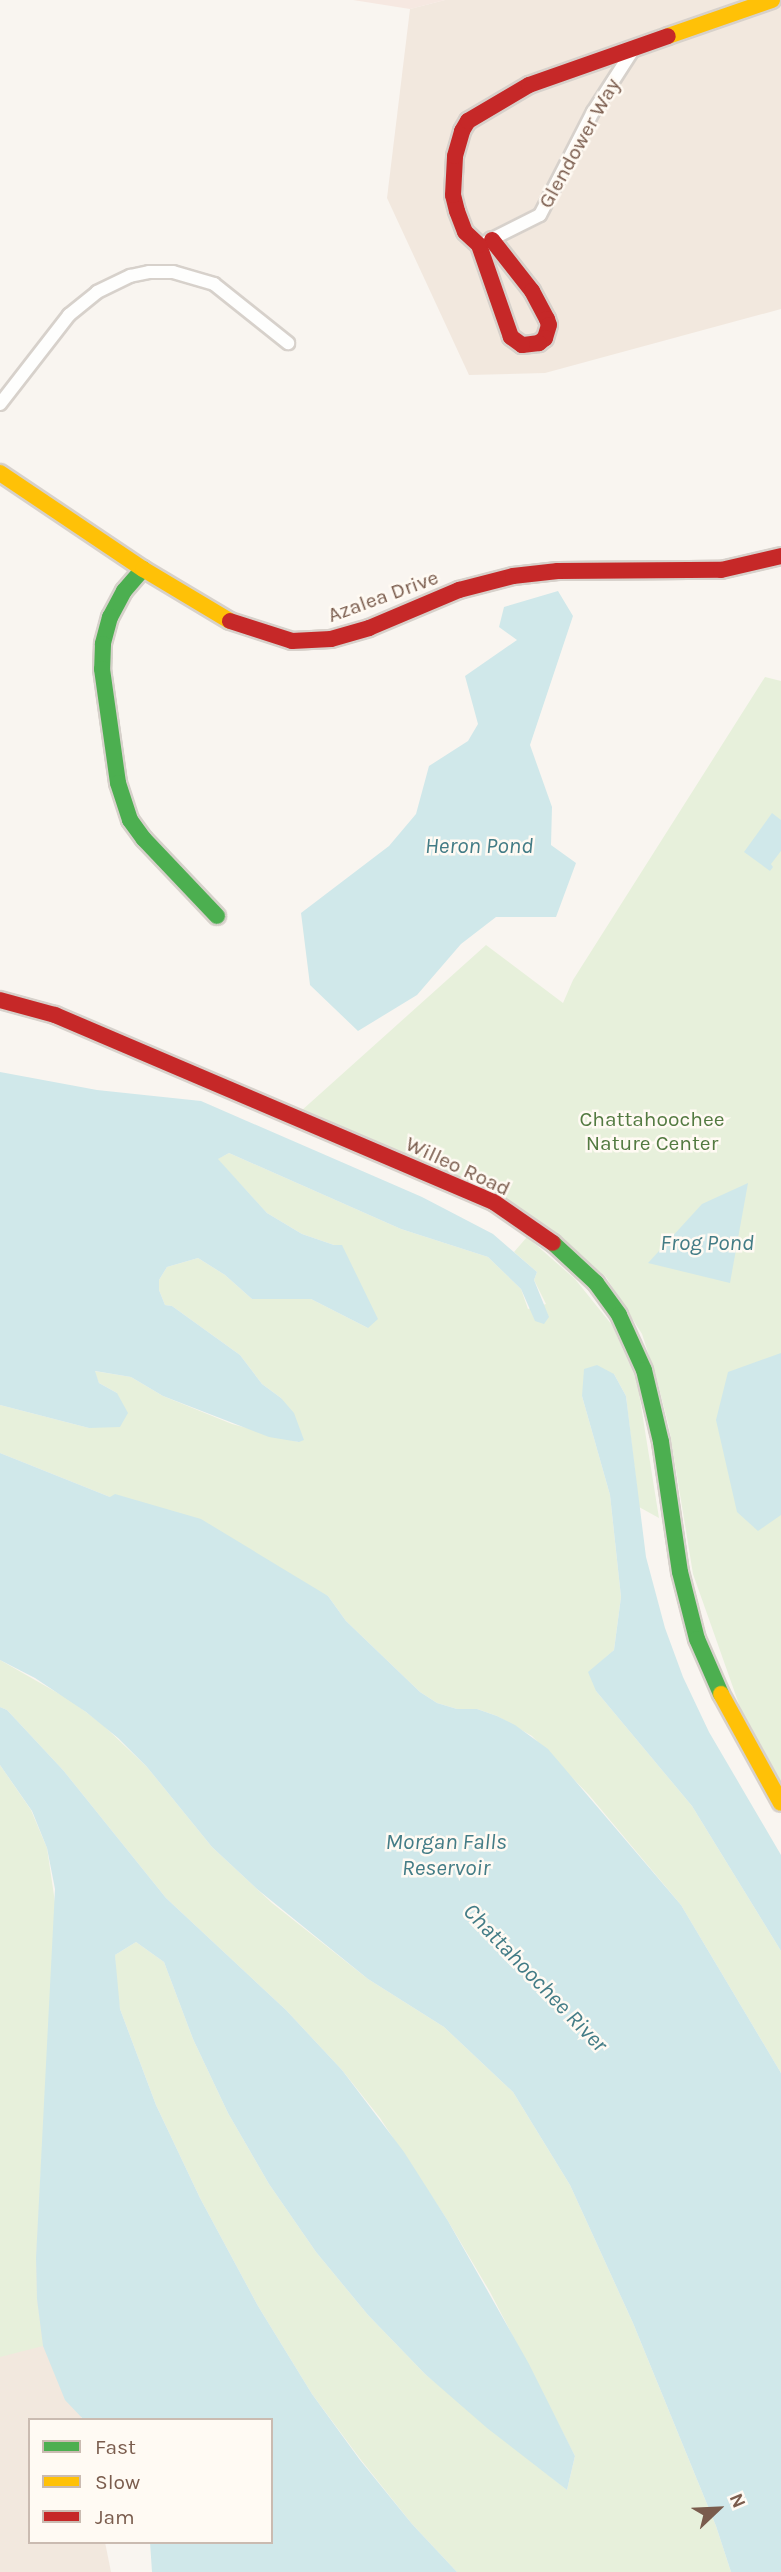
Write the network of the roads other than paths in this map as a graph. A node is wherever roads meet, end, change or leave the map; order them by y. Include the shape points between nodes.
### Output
1 (772, 0) edge
2 (633, 50) junction
3 (486, 242) junction
4 (288, 343) dead end
5 (0, 404) edge
6 (0, 473) edge
7 (781, 556) edge
8 (143, 569) junction
9 (217, 916) dead end
10 (0, 999) edge
11 (781, 1803) edge

1 - 2 street
2 - 3 street, Glendower Way via 593,112 540,215
2 - 3 street via 529,85 468,121 456,156 453,195 465,232
3 - 3 street via 532,292 547,319 545,338 539,343 522,345 511,337
4 - 5 street via 214,284 173,272 130,276 97,292 69,315
6 - 8 street, Azalea Drive
7 - 8 street, Azalea Drive via 721,570 558,571 513,576 459,590 369,628 331,639 292,641 237,625
8 - 9 street via 110,617 103,644 102,669 118,783 130,820 144,839
10 - 11 street, Willeo Road via 55,1015 495,1203 554,1244 596,1283 620,1315 644,1370 661,1442 680,1572 697,1639 722,1697

